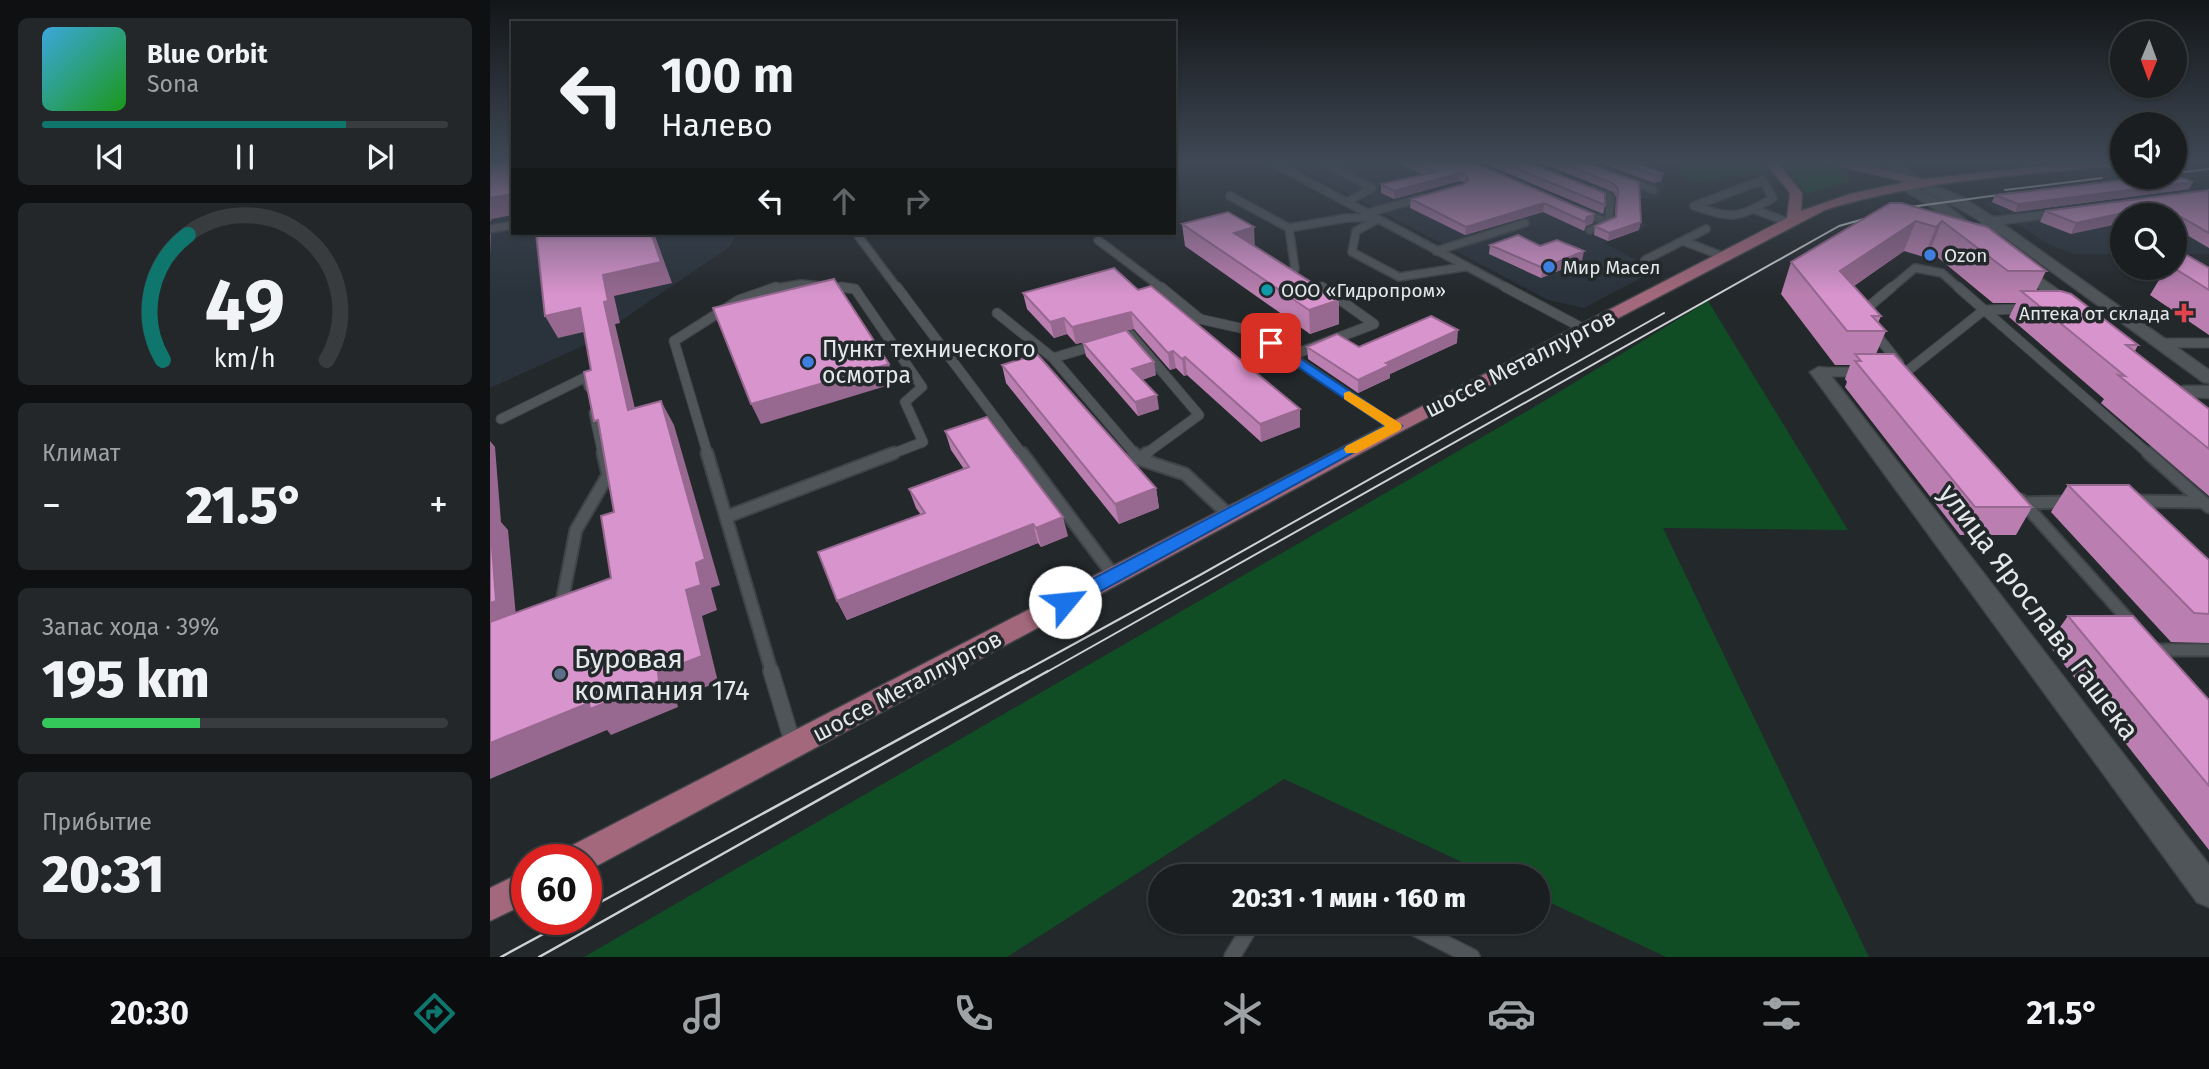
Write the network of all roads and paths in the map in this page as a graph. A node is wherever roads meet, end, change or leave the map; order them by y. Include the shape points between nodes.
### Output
1 (1248, 206) edge
2 (1354, 206) edge
3 (1403, 206) edge
4 (1610, 206) edge
5 (1695, 206) edge
6 (1759, 206) edge
7 (1794, 206) edge
8 (1828, 206) edge
9 (1942, 206) edge
10 (1959, 206) edge
11 (1573, 208) edge
12 (1753, 209) junction
13 (2088, 209) edge
14 (1374, 216) junction
15 (1792, 222) junction
16 (1961, 222) junction
17 (1991, 222) junction
18 (1525, 223) dead end
19 (1609, 223) junction
20 (511, 225) edge
21 (1289, 228) junction
22 (490, 229) edge
23 (1706, 229) dead end
24 (1590, 230) dead end
25 (858, 235) edge
26 (1098, 240) dead end
27 (1984, 240) edge
28 (1683, 241) junction
29 (1436, 251) junction
30 (2004, 256) edge
31 (1725, 257) junction
32 (1646, 260) dead end
33 (1464, 267) junction
34 (1295, 268) edge
35 (1322, 287) edge
36 (2035, 309) edge
37 (1984, 310) junction
38 (2073, 312) edge
39 (998, 313) dead end
40 (1586, 330) junction
41 (2160, 343) junction
42 (2209, 343) edge
43 (1290, 356) junction
44 (1053, 358) junction
45 (1819, 372) joint
46 (1869, 372) edge
47 (1881, 372) edge
48 (1906, 372) junction
49 (2209, 379) edge
50 (1915, 382) edge
51 (2209, 392) edge
52 (2209, 412) edge
53 (501, 419) dead end
54 (1395, 426) junction
55 (1139, 459) junction
56 (2014, 493) edge
57 (2117, 501) edge
58 (2077, 502) edge
59 (2023, 503) junction
60 (2206, 504) edge
61 (1228, 514) junction
62 (726, 517) junction
63 (1114, 576) junction
64 (558, 619) edge
65 (2138, 631) edge
66 (2156, 650) edge
67 (2209, 650) edge
68 (793, 747) junction
69 (602, 846) edge
70 (2209, 891) edge
71 (511, 894) edge
72 (490, 905) edge
73 (1246, 934) edge
74 (1427, 934) edge
75 (1232, 957) edge
76 (1472, 957) edge

1 - 21 lane
2 - 14 lane
3 - 14 lane
4 - 19 lane
5 - 12 lane via 1729,217
6 - 12 lane
7 - 15 main road
8 - 15 main road, шоссе Металлургов
9 - 16 main road
10 - 17 main road
11 - 19 lane
12 - 15 lane
13 - 17 main road
14 - 21 lane
14 - 29 lane
14 - 33 lane via 1356,231 1352,252 1399,277
15 - 31 main road, шоссе Металлургов
16 - 17 main road
16 - 27 main road
17 - 41 main road
18 - 29 lane
19 - 24 lane
20 - 22 lane
21 - 34 lane
23 - 28 lane
25 - 63 lane
26 - 43 lane via 1200,319 1253,331
28 - 31 lane
28 - 32 lane
29 - 33 lane
30 - 38 main road
31 - 40 main road, шоссе Металлургов
33 - 40 lane
35 - 43 lane via 1374,324
36 - 37 lane
37 - 48 lane
37 - 48 lane via 1942,273 1915,268 1860,314
37 - 60 lane
39 - 44 lane
40 - 54 main road, шоссе Металлургов
41 - 42 lane
41 - 49 main road
43 - 54 lane
44 - 55 lane
44 - 55 lane via 1131,335 1199,415
45 - 46 lane
45 - 70 main road, улица Ярослава Гашека
47 - 48 lane
48 - 50 lane
51 - 52 main road via 2178,388
53 - 64 lane via 586,377 608,475 576,530
54 - 61 main road, шоссе Металлургов
55 - 61 lane via 1185,474
56 - 59 lane
57 - 60 lane
58 - 59 lane
59 - 65 lane
61 - 63 main road, шоссе Металлургов
62 - 62 lane via 923,442 905,402 922,387 855,289 786,283 730,303 674,341
62 - 68 lane
63 - 68 main road, шоссе Металлургов
66 - 67 lane
68 - 69 main road, шоссе Металлургов
71 - 72 main road
73 - 75 lane
74 - 76 lane

